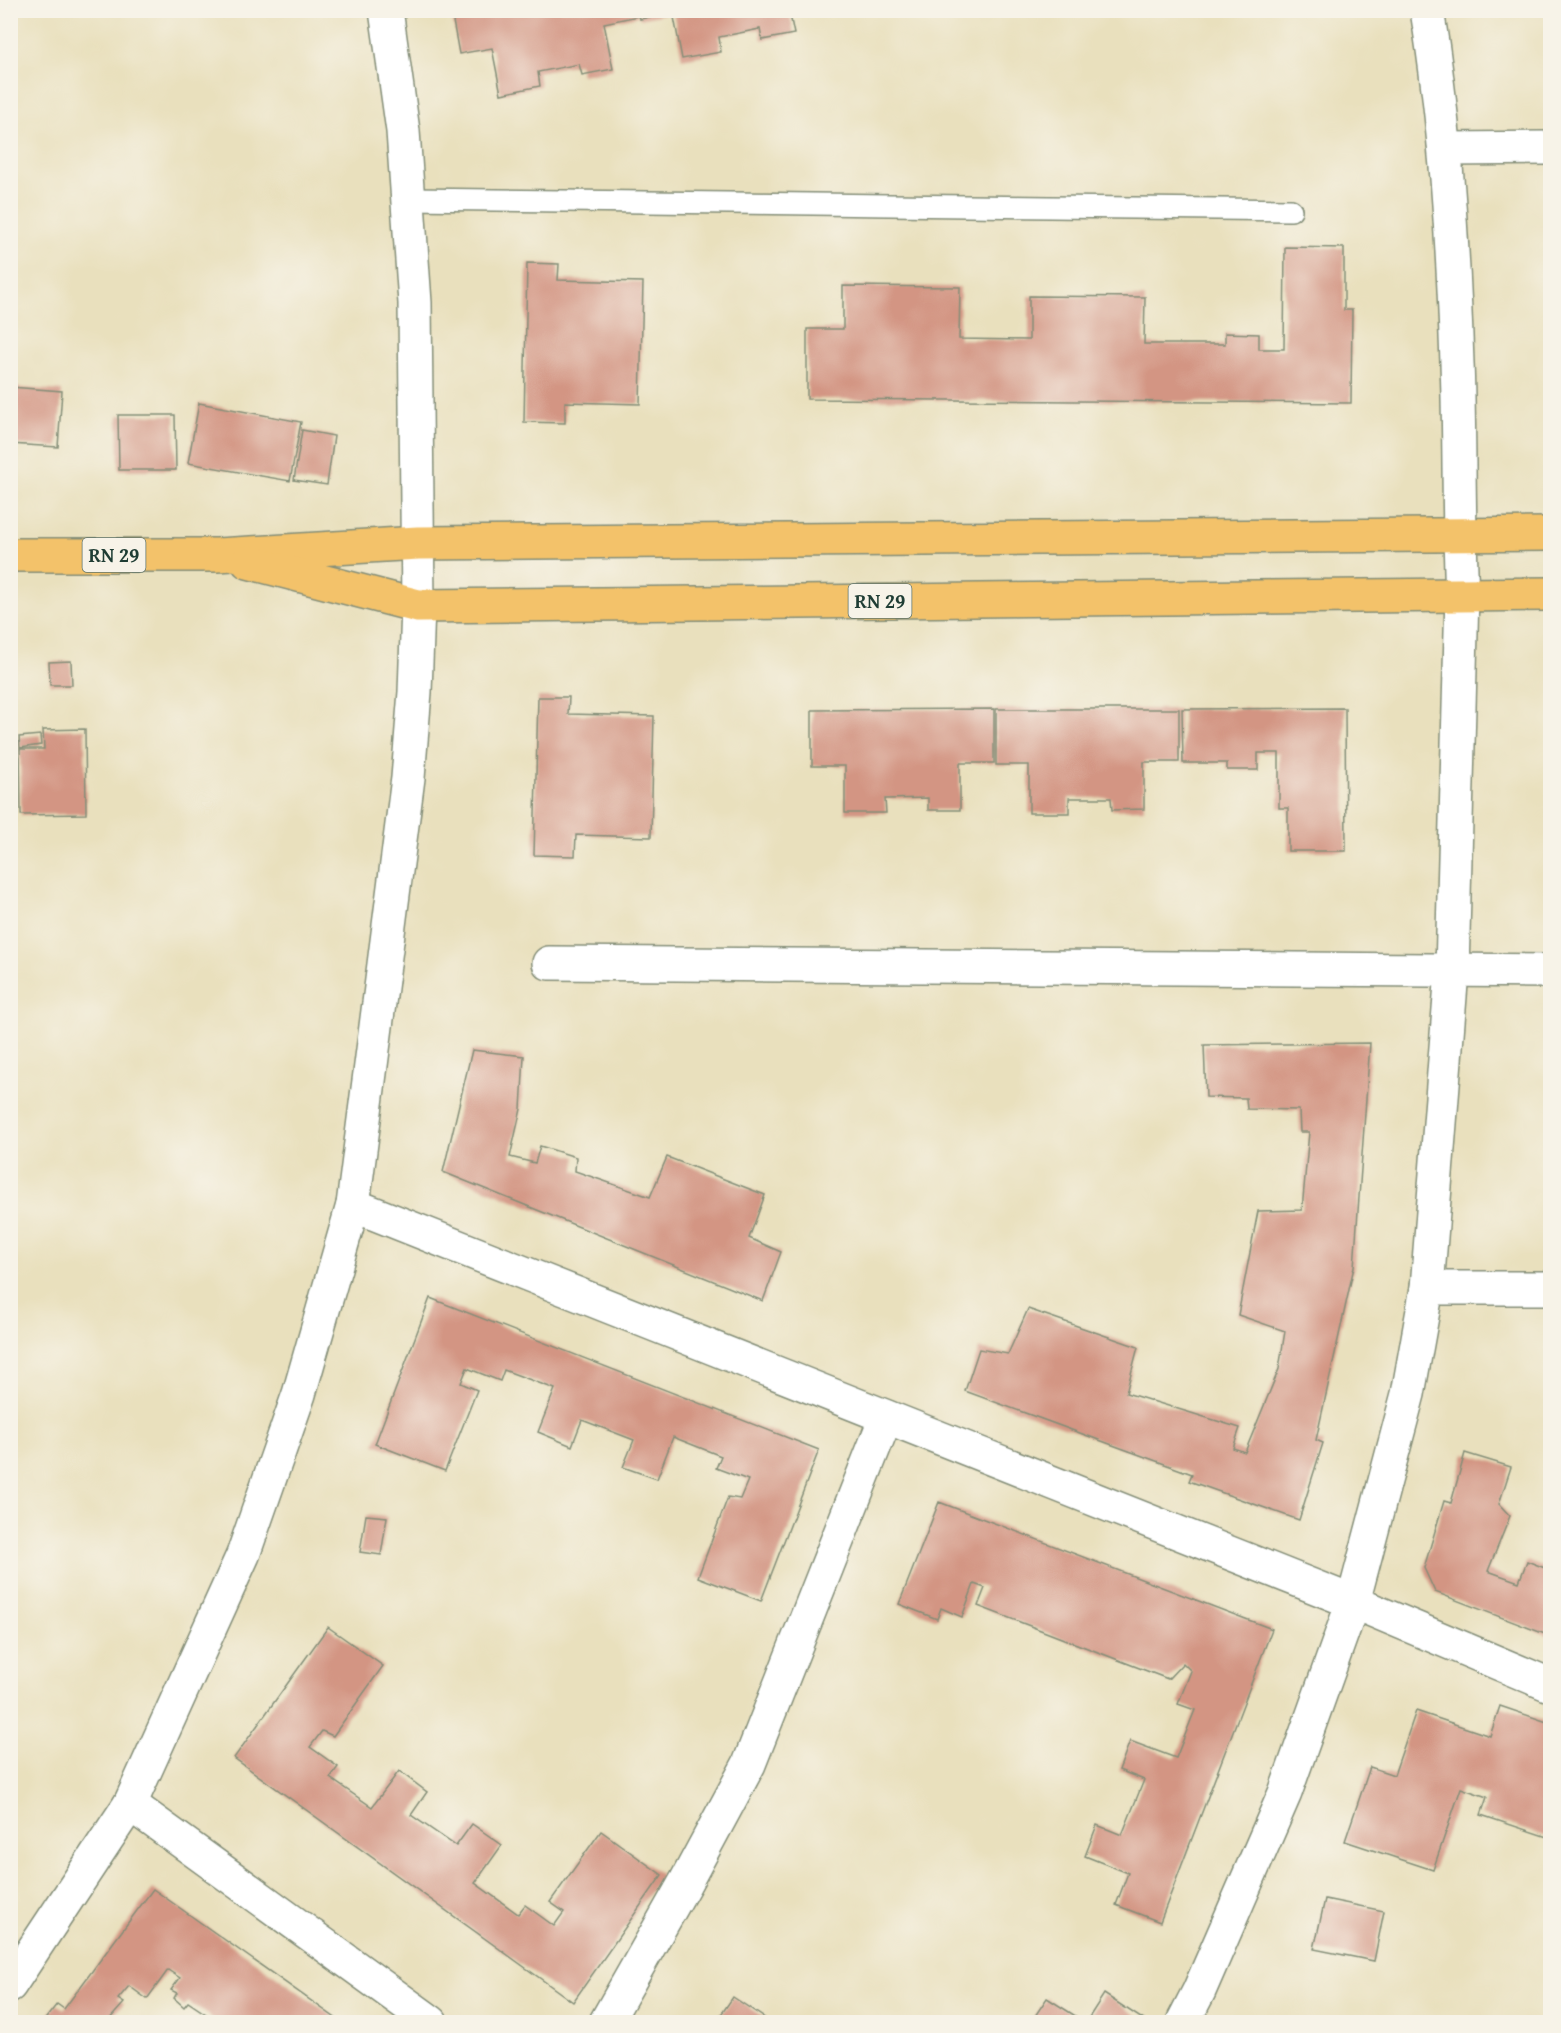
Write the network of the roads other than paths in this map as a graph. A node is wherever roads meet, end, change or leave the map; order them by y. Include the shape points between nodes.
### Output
1 (386, 10) edge
2 (1427, 10) edge
3 (1446, 148) junction
4 (1551, 148) edge
5 (408, 199) junction
6 (1291, 210) dead end
7 (1459, 534) junction
8 (1551, 534) edge
9 (418, 543) junction
10 (10, 555) edge
11 (217, 555) junction
12 (1462, 594) junction
13 (1551, 594) edge
14 (418, 606) junction
15 (549, 963) dead end
16 (1452, 971) junction
17 (1551, 971) edge
18 (353, 1205) junction
19 (1427, 1288) junction
20 (1551, 1288) edge
21 (886, 1417) junction
22 (1353, 1602) junction
23 (1551, 1684) edge
24 (130, 1804) junction
25 (10, 1984) edge
26 (430, 2022) edge
27 (606, 2022) edge
28 (1183, 2022) edge

1 - 5 street
2 - 3 street
3 - 4 street
3 - 7 street via 1457,363
5 - 6 lane
5 - 9 street via 416,303
7 - 8 main road, RN 29
7 - 9 main road, RN 29
7 - 12 street
9 - 11 main road, RN 29
9 - 14 street
10 - 11 main road, RN 29
11 - 14 main road, RN 29
12 - 13 main road, RN 29
12 - 14 main road, RN 29
12 - 16 street
14 - 18 street via 408,778
15 - 16 street
16 - 17 street
16 - 19 street
18 - 21 street
18 - 24 street via 299,1394 243,1555
19 - 20 street
19 - 22 street via 1408,1394
21 - 22 street
21 - 27 street via 749,1764
22 - 23 street
22 - 28 street via 1285,1793
24 - 25 street
24 - 26 street

